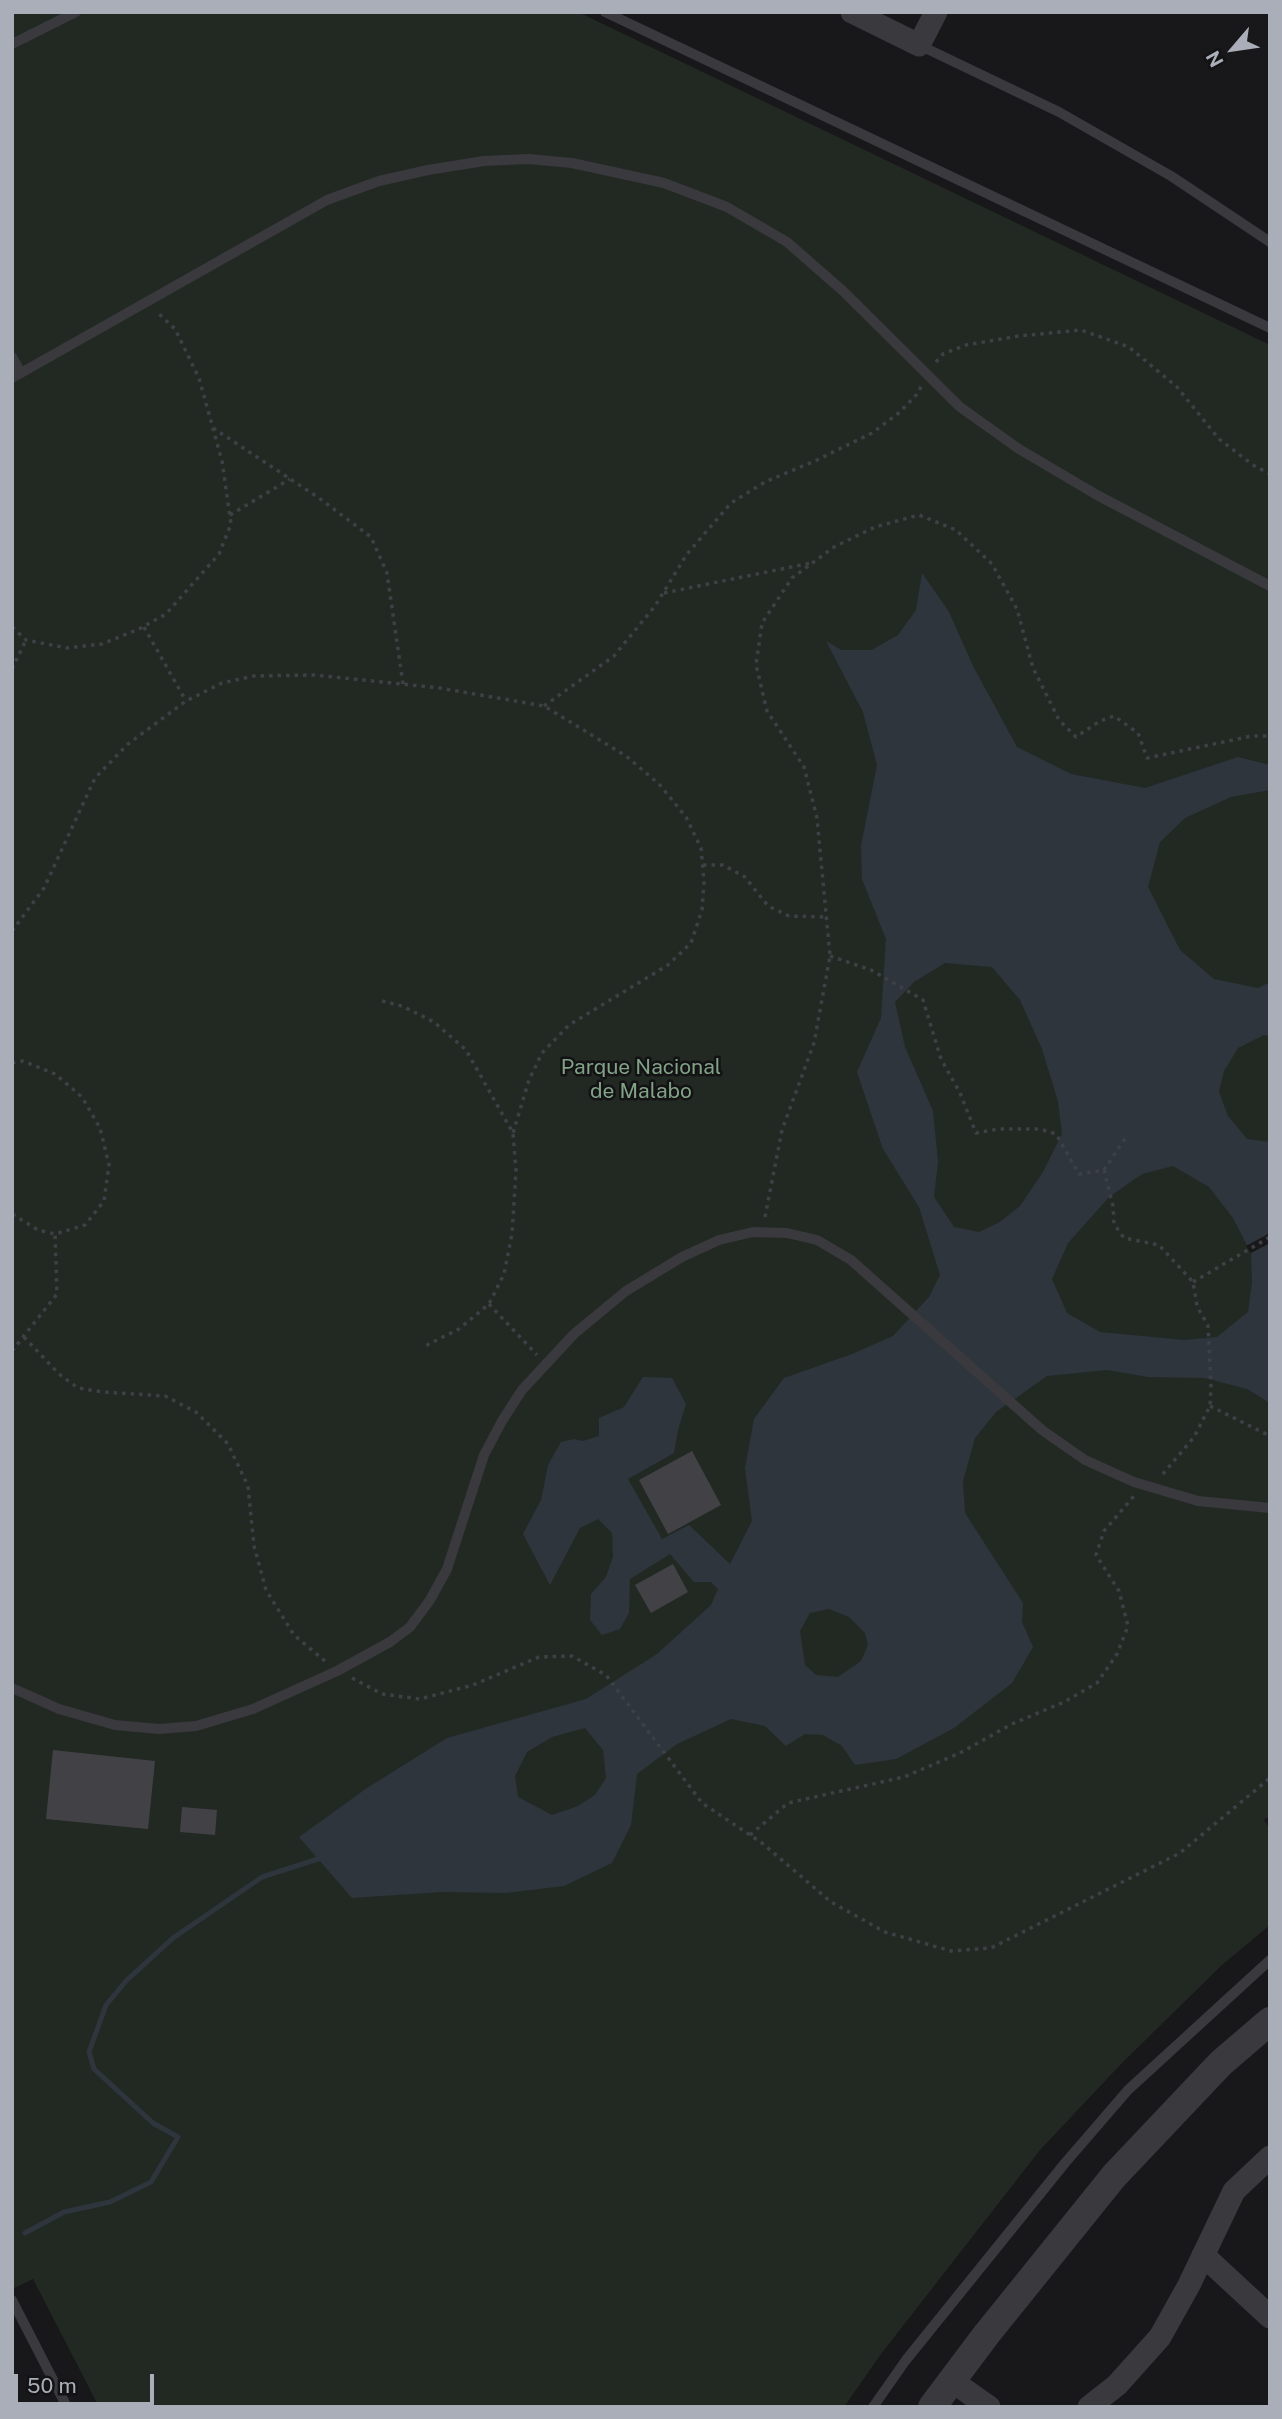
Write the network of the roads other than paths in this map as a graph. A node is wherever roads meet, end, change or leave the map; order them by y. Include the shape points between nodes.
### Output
1 (76, 12) edge
2 (605, 12) edge
3 (852, 12) edge
4 (936, 12) edge
5 (12, 44) edge
6 (919, 45) junction
7 (1270, 242) edge
8 (1270, 328) edge
9 (12, 357) edge
10 (17, 376) edge
11 (1270, 586) edge
12 (1270, 1508) edge
13 (12, 1688) edge
14 (1270, 1960) edge
15 (1270, 2021) edge
16 (1270, 2157) edge
17 (1203, 2255) junction
18 (12, 2300) edge
19 (1270, 2317) edge
20 (952, 2381) junction
21 (67, 2407) edge
22 (873, 2407) edge
23 (932, 2407) edge
24 (989, 2407) edge
25 (1089, 2407) edge

1 - 5 lane
2 - 8 lane
3 - 6 street
4 - 6 street
6 - 7 lane via 1059,112 1171,176
9 - 10 lane
10 - 11 lane via 327,200 379,181 484,161 572,163 664,183 727,207 787,242 960,407 1097,495
12 - 13 lane via 1198,1501 1134,1482 1084,1460 1042,1430 851,1260 817,1240 753,1232 719,1240 649,1277 574,1334 522,1390 484,1455 447,1569 410,1627 390,1642 253,1709 196,1726 115,1725 70,1713
14 - 22 lane via 1128,2090 906,2360
15 - 20 street via 1221,2063 1114,2176
16 - 17 street via 1234,2191
17 - 19 street
17 - 25 street via 1160,2337 1117,2385
18 - 21 lane
20 - 23 street
20 - 24 street

